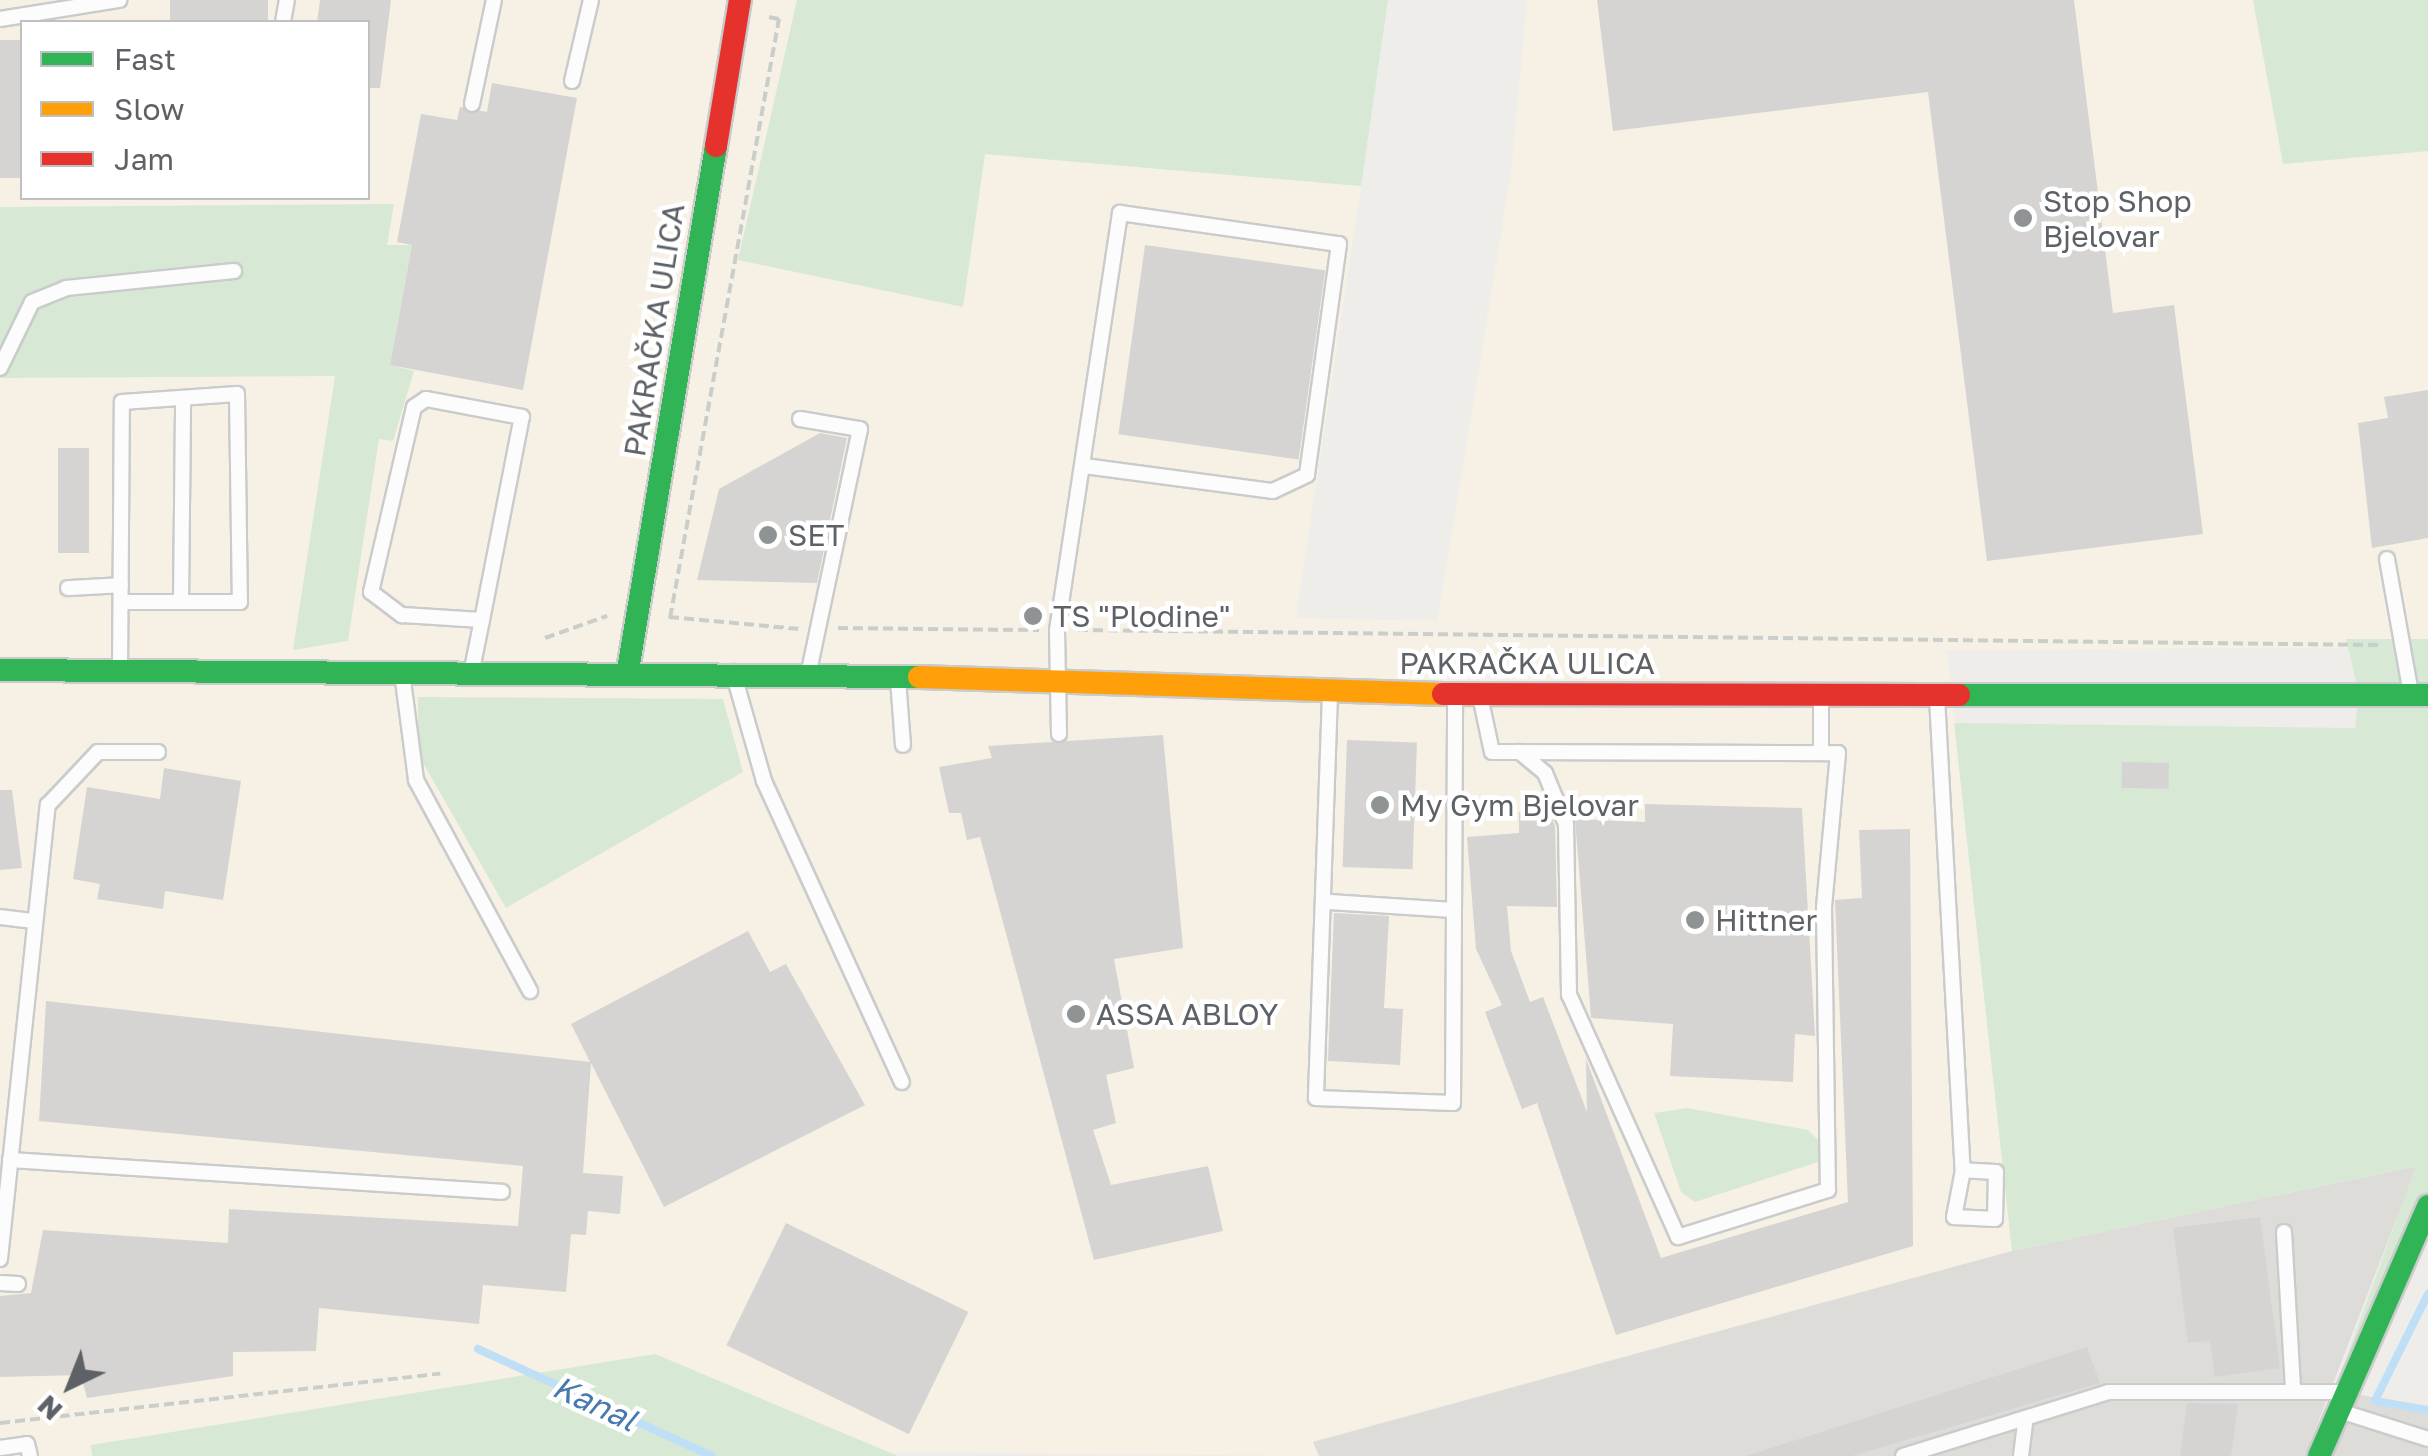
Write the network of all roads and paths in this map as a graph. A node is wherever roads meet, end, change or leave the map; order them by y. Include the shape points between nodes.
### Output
1 (120, 0) edge
2 (494, 0) edge
3 (591, 0) edge
4 (745, 5) edge
5 (0, 19) edge
6 (572, 81) dead end
7 (472, 104) dead end
8 (234, 270) dead end
9 (0, 368) edge
10 (183, 398) junction
11 (800, 419) dead end
12 (1084, 466) junction
13 (2386, 559) dead end
14 (121, 585) junction
15 (68, 588) dead end
16 (121, 602) junction
17 (181, 602) junction
18 (661, 617) dead end
19 (670, 618) junction
20 (482, 620) junction
21 (818, 628) junction
22 (1048, 630) dead end
23 (1072, 630) dead end
24 (2388, 645) dead end
25 (0, 670) edge
26 (628, 670) junction
27 (120, 671) junction
28 (733, 671) junction
29 (402, 672) junction
30 (471, 672) junction
31 (809, 672) junction
32 (898, 674) junction
33 (1052, 676) junction
34 (1821, 690) junction
35 (1937, 691) junction
36 (1330, 693) junction
37 (2420, 694) edge
38 (1455, 695) junction
39 (1480, 695) junction
40 (1060, 734) dead end
41 (903, 744) dead end
42 (158, 752) dead end
43 (1520, 752) junction
44 (1821, 753) junction
45 (1329, 902) junction
46 (1454, 910) junction
47 (0, 918) edge
48 (31, 920) junction
49 (530, 990) dead end
50 (902, 1082) dead end
51 (10, 1160) junction
52 (1963, 1170) junction
53 (502, 1192) dead end
54 (2428, 1206) edge
55 (2284, 1232) dead end
56 (0, 1259) edge
57 (0, 1283) edge
58 (18, 1284) dead end
59 (440, 1374) dead end
60 (2293, 1390) junction
61 (2345, 1402) junction
62 (2026, 1418) junction
63 (0, 1423) edge
64 (2428, 1439) edge
65 (0, 1448) edge
66 (30, 1456) edge
67 (1904, 1456) edge
68 (2021, 1456) edge
69 (2319, 1456) edge

1 - 5 lane
2 - 7 lane
3 - 6 lane
4 - 19 path via 779,19
4 - 26 street, PAKRAČKA ULICA
8 - 9 lane via 66,288 32,302
10 - 14 lane via 122,402
10 - 17 lane
10 - 17 lane via 237,394 240,602
11 - 21 lane via 860,429
12 - 12 lane via 1120,213 1339,244 1307,475 1272,491
12 - 33 lane
13 - 37 lane
14 - 15 lane
14 - 16 lane
16 - 17 lane
16 - 27 lane
18 - 19 path
19 - 21 path
20 - 20 lane via 522,417 426,399 414,407 371,592 402,615
20 - 30 lane
21 - 22 path
21 - 31 lane
23 - 24 path
25 - 27 street, PAKRAČKA ULICA
26 - 28 street, PAKRAČKA ULICA
26 - 30 street, PAKRAČKA ULICA
27 - 29 street, PAKRAČKA ULICA
28 - 31 street, PAKRAČKA ULICA
28 - 50 lane via 764,781
29 - 30 street, PAKRAČKA ULICA
29 - 49 lane via 416,780
31 - 32 street, PAKRAČKA ULICA
32 - 33 street, PAKRAČKA ULICA
32 - 41 lane
33 - 36 street, PAKRAČKA ULICA
33 - 40 lane
34 - 35 street, PAKRAČKA ULICA
34 - 39 street, PAKRAČKA ULICA
34 - 44 lane
35 - 37 street, PAKRAČKA ULICA
35 - 52 lane
36 - 38 street, PAKRAČKA ULICA
36 - 45 lane
38 - 39 street, PAKRAČKA ULICA
38 - 46 lane
39 - 43 lane via 1492,752
42 - 48 lane via 98,752 68,775 38,838
43 - 44 lane
43 - 44 lane via 1545,773 1566,824 1569,995 1678,1237 1828,1190 1824,908 1838,753
45 - 46 lane
45 - 46 lane via 1316,1098 1453,1102
47 - 48 lane
48 - 51 lane
51 - 53 lane
51 - 56 lane
52 - 52 lane via 1954,1218 1996,1218 1996,1172
54 - 61 street
55 - 60 lane
57 - 58 lane
59 - 63 path
60 - 61 lane
60 - 62 lane via 2108,1392
61 - 64 lane
61 - 69 street
62 - 67 lane
62 - 68 lane
65 - 66 lane via 27,1444

